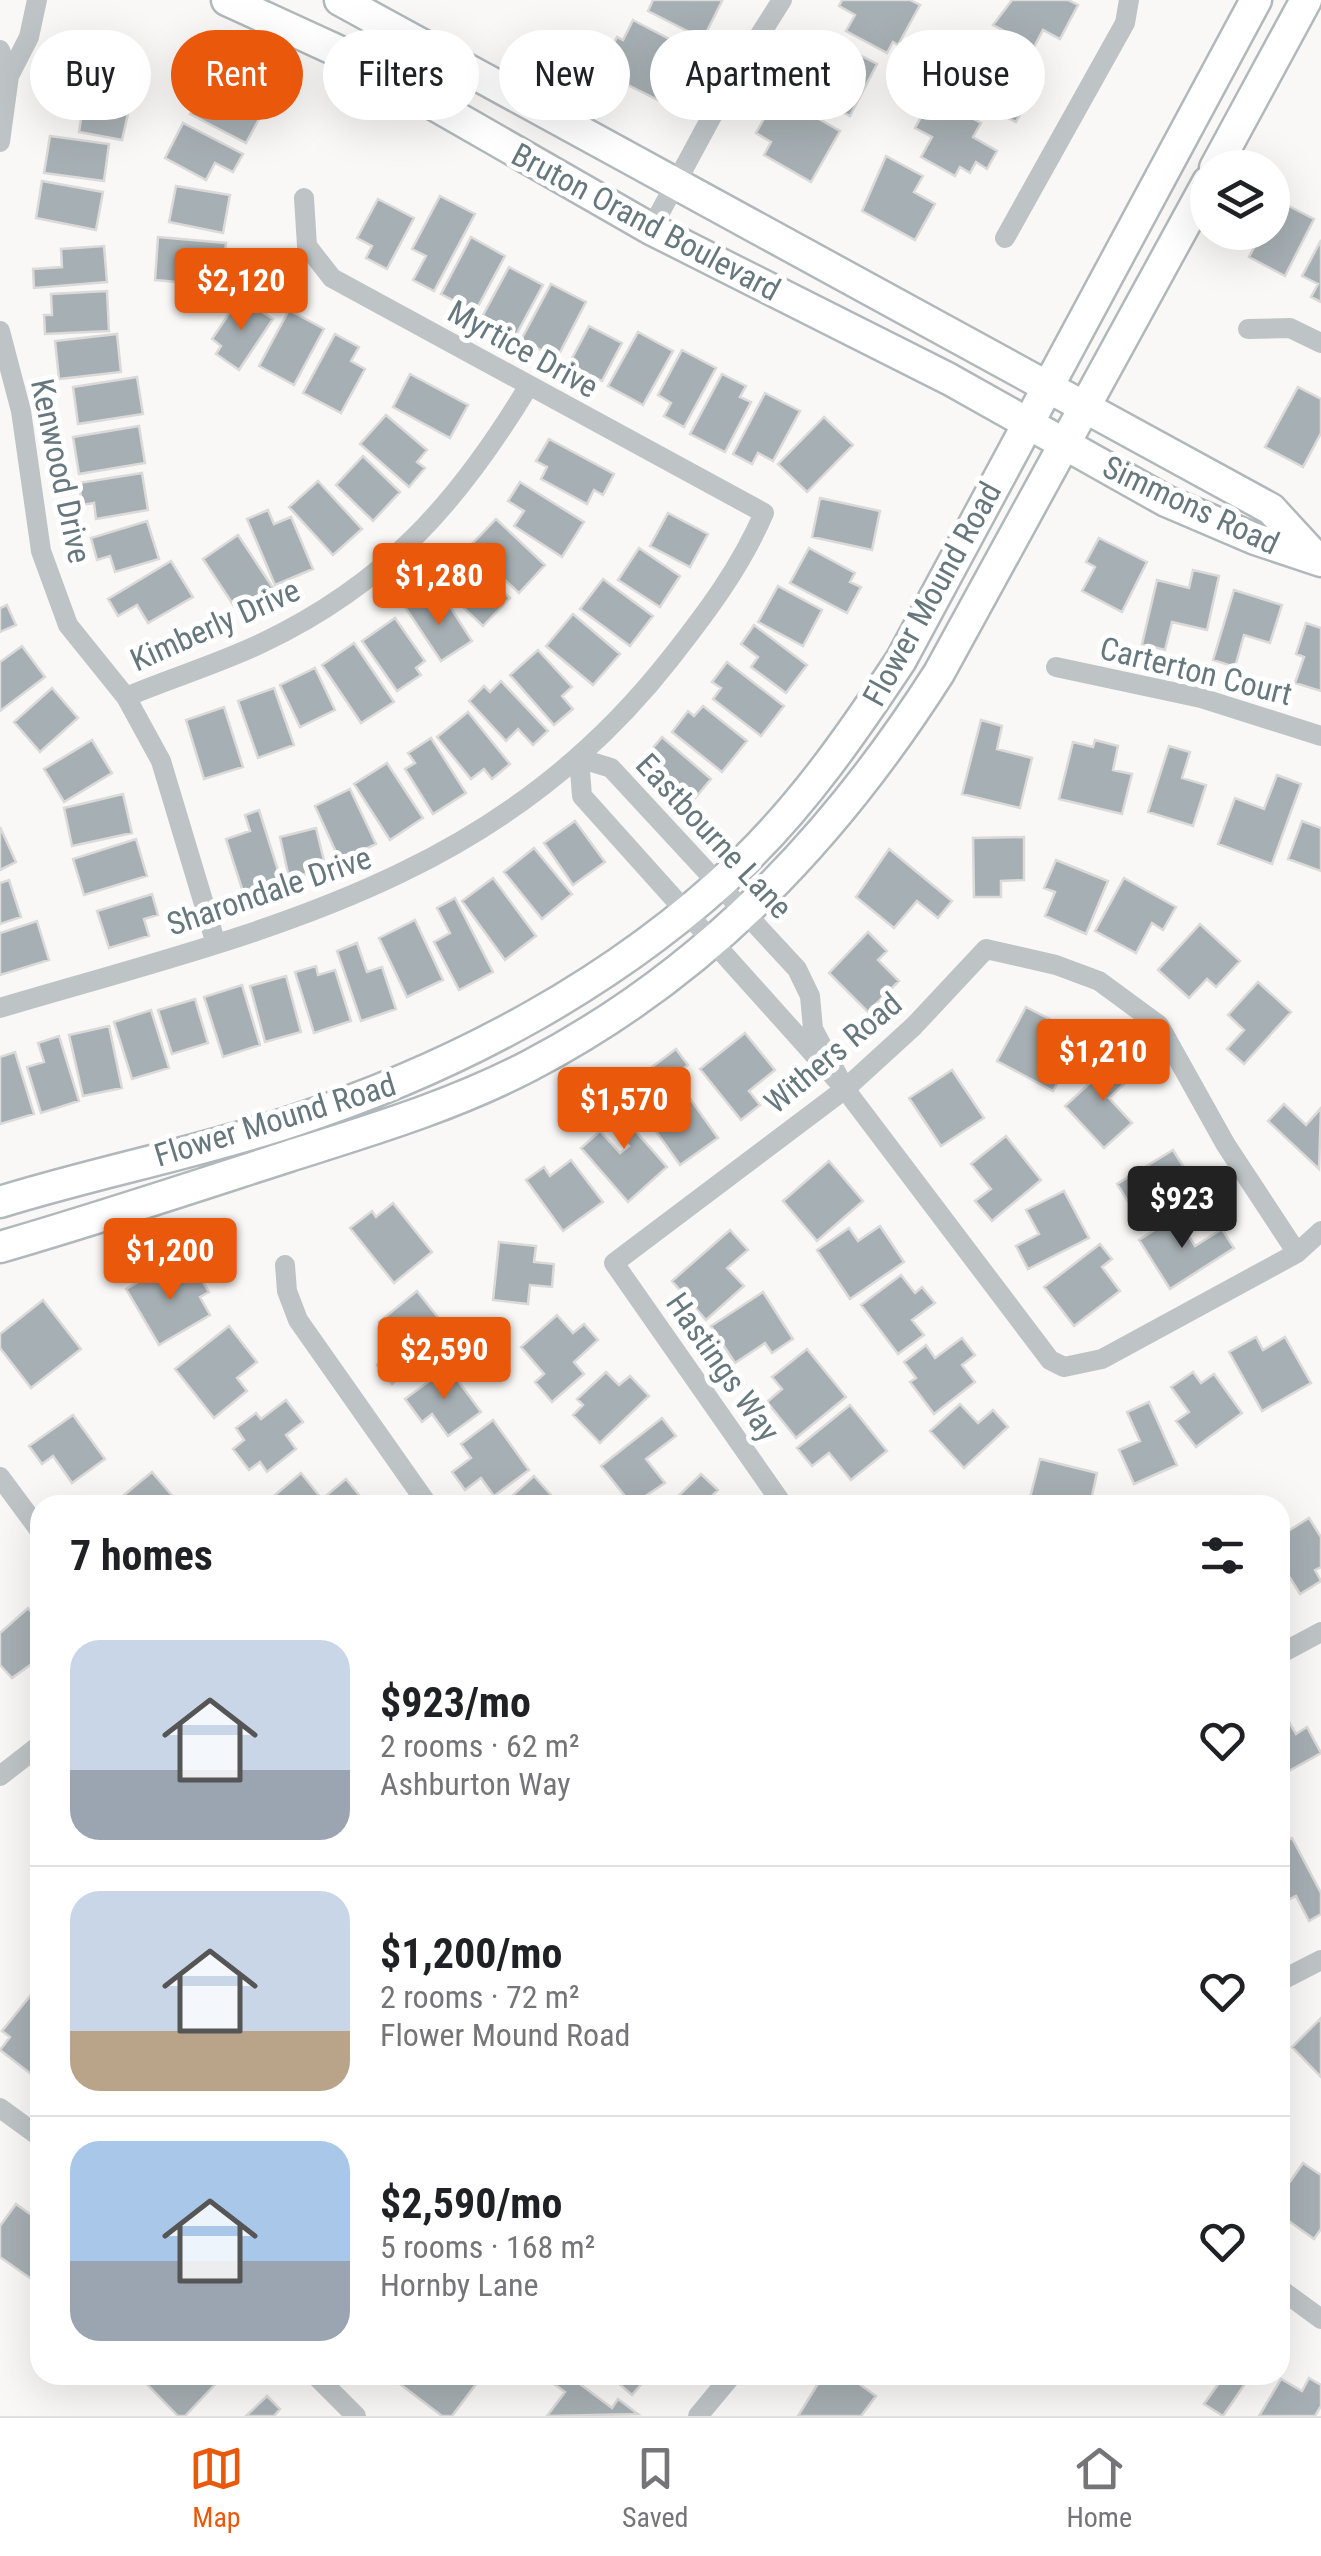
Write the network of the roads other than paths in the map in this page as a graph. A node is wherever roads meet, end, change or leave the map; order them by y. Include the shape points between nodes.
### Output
1 (37, 0) edge
2 (227, 0) edge
3 (340, 0) edge
4 (782, 0) edge
5 (1129, 0) edge
6 (1256, 0) edge
7 (1306, 0) edge
8 (0, 50) edge
9 (9, 76) junction
10 (0, 142) edge
11 (1225, 150) edge
12 (676, 182) junction
13 (304, 198) dead end
14 (1190, 215) edge
15 (651, 229) junction
16 (1005, 238) dead end
17 (1248, 329) dead end
18 (0, 331) edge
19 (1321, 342) edge
20 (1046, 385) junction
21 (528, 387) junction
22 (1086, 407) junction
23 (1026, 422) junction
24 (1066, 444) junction
25 (764, 513) joint
26 (1320, 561) edge
27 (1056, 667) dead end
28 (126, 697) junction
29 (1321, 736) edge
30 (579, 758) junction
31 (718, 884) junction
32 (684, 912) junction
33 (745, 914) junction
34 (710, 942) junction
35 (216, 944) junction
36 (0, 1008) edge
37 (845, 1089) junction
38 (0, 1202) edge
39 (1321, 1231) edge
40 (0, 1247) edge
41 (1297, 1253) junction
42 (614, 1263) joint
43 (285, 1264) dead end
44 (0, 1477) edge
45 (421, 1495) edge
46 (776, 1495) edge
47 (30, 1518) edge
48 (1321, 1632) edge
49 (1290, 1649) edge
50 (30, 1754) edge
51 (0, 1776) edge
52 (1321, 1960) edge
53 (1290, 1976) edge
54 (0, 2108) edge
55 (30, 2130) edge
56 (1290, 2296) edge
57 (1321, 2319) edge
58 (325, 2385) edge
59 (724, 2385) edge
60 (356, 2416) edge
61 (698, 2416) edge

1 - 9 street via 29,37
2 - 15 main road, Bruton Orand Boulevard via 351,57
3 - 12 main road, Bruton Orand Boulevard
4 - 12 street
5 - 16 street via 1125,23
6 - 20 main road, Flower Mound Road
7 - 11 main road
8 - 9 street
9 - 10 street
12 - 15 street
12 - 20 main road, Bruton Orand Boulevard
13 - 21 street, Myrtice Drive via 307,246 332,278
14 - 22 main road, Flower Mound Road
15 - 23 main road, Bruton Orand Boulevard
17 - 19 street via 1290,328
18 - 28 street, Kenwood Drive via 21,411 42,551 68,625
20 - 22 main road, Bruton Orand Boulevard
20 - 23 main road, Flower Mound Road
21 - 25 street, Myrtice Drive
21 - 28 street, Kimberly Drive via 472,476 376,573 259,645
22 - 24 main road, Flower Mound Road
22 - 26 main road, Simmons Road via 1271,509
23 - 24 main road, Bruton Orand Boulevard
23 - 31 main road, Flower Mound Road via 902,660 854,732
24 - 26 main road, Simmons Road via 1166,500
24 - 33 main road, Flower Mound Road via 890,749 840,815
25 - 30 street, Sharondale Drive via 740,566 706,613 630,709
27 - 29 street, Carterton Court via 1201,698
28 - 35 street, Kenwood Drive via 161,761
30 - 31 street, Eastbourne Lane via 611,768
30 - 32 street, Eastbourne Lane via 582,796
30 - 35 street, Sharondale Drive via 500,818 416,869 323,910
31 - 32 main road, Flower Mound Road
31 - 33 street, Eastbourne Lane
32 - 34 street, Eastbourne Lane
32 - 38 main road, Flower Mound Road via 519,1024 406,1081 290,1122
33 - 34 main road, Flower Mound Road
33 - 37 street, Eastbourne Lane via 797,969 810,996 814,1029
34 - 37 street, Eastbourne Lane
34 - 40 main road, Flower Mound Road via 604,1022 528,1066 414,1117
35 - 36 street, Sharondale Drive
37 - 41 street, Eastbourne Lane via 1038,1348 1064,1367 1102,1359
37 - 41 street, Withers Road via 986,949 1056,965 1099,981 1159,1025
37 - 42 street, Withers Road
39 - 41 street
42 - 46 street, Hastings Way
43 - 45 street via 298,1320
44 - 47 street
48 - 49 street
50 - 51 street
52 - 53 street
54 - 55 street
56 - 57 street
58 - 60 street
59 - 61 street

